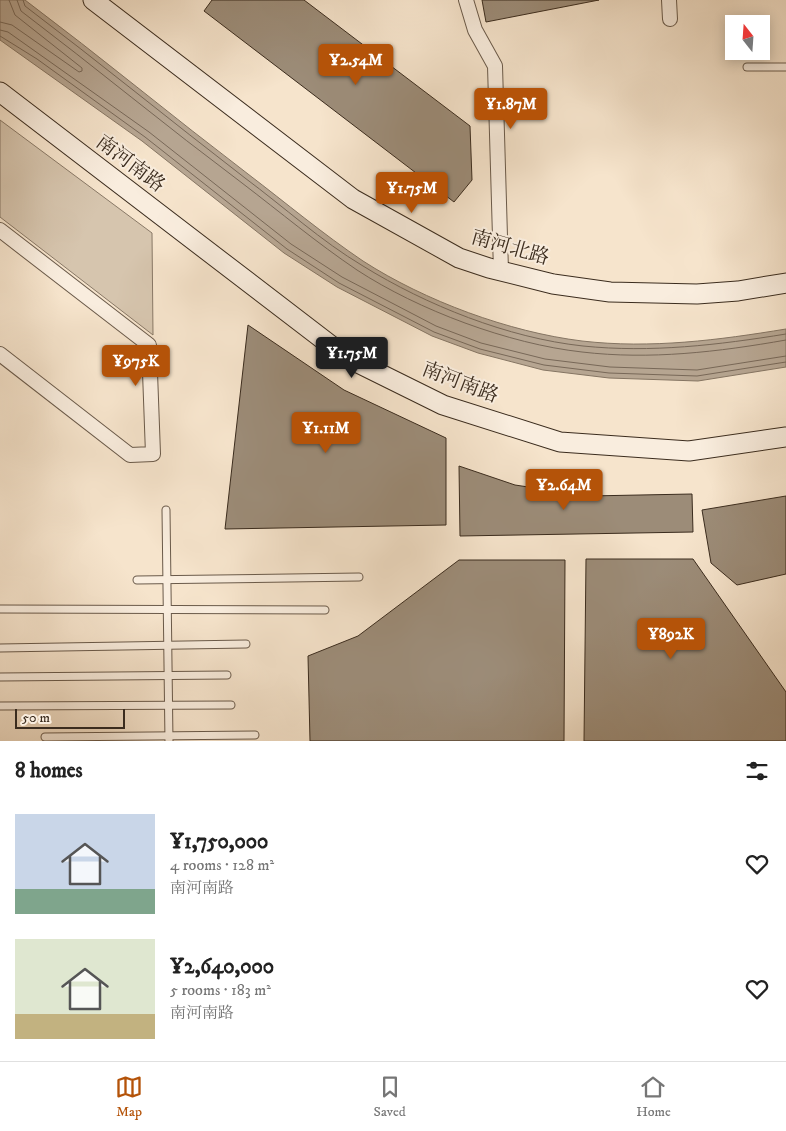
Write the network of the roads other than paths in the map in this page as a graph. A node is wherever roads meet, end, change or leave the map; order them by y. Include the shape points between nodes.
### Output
1 (93, 0) edge
2 (466, 0) edge
3 (669, 0) edge
4 (670, 19) dead end
5 (747, 67) dead end
6 (786, 67) edge
7 (0, 92) edge
8 (0, 230) edge
9 (501, 272) junction
10 (786, 283) edge
11 (0, 354) edge
12 (786, 438) edge
13 (166, 510) dead end
14 (359, 577) dead end
15 (167, 579) junction
16 (138, 580) dead end
17 (0, 609) edge
18 (167, 610) junction
19 (324, 610) dead end
20 (246, 644) dead end
21 (168, 645) junction
22 (0, 648) edge
23 (168, 675) junction
24 (227, 675) dead end
25 (0, 677) edge
26 (232, 705) dead end
27 (0, 706) edge
28 (168, 706) junction
29 (255, 735) dead end
30 (45, 737) dead end
31 (169, 738) edge

1 - 9 street, 南河北路 via 353,199 459,258
2 - 9 street via 475,30 495,66
3 - 4 street
5 - 6 lane
7 - 12 street, 南河南路 via 346,357 443,405 560,442 689,451
8 - 11 street via 149,345 153,454 130,455
9 - 10 street, 南河北路 via 610,292 697,294
13 - 15 lane
14 - 15 lane
15 - 16 lane
15 - 18 lane
17 - 18 lane
18 - 19 lane
18 - 21 lane
20 - 21 lane
21 - 22 lane
21 - 23 lane
23 - 24 lane
23 - 25 lane
23 - 28 lane
26 - 28 lane
27 - 28 lane
28 - 31 lane
29 - 31 lane
30 - 31 lane

